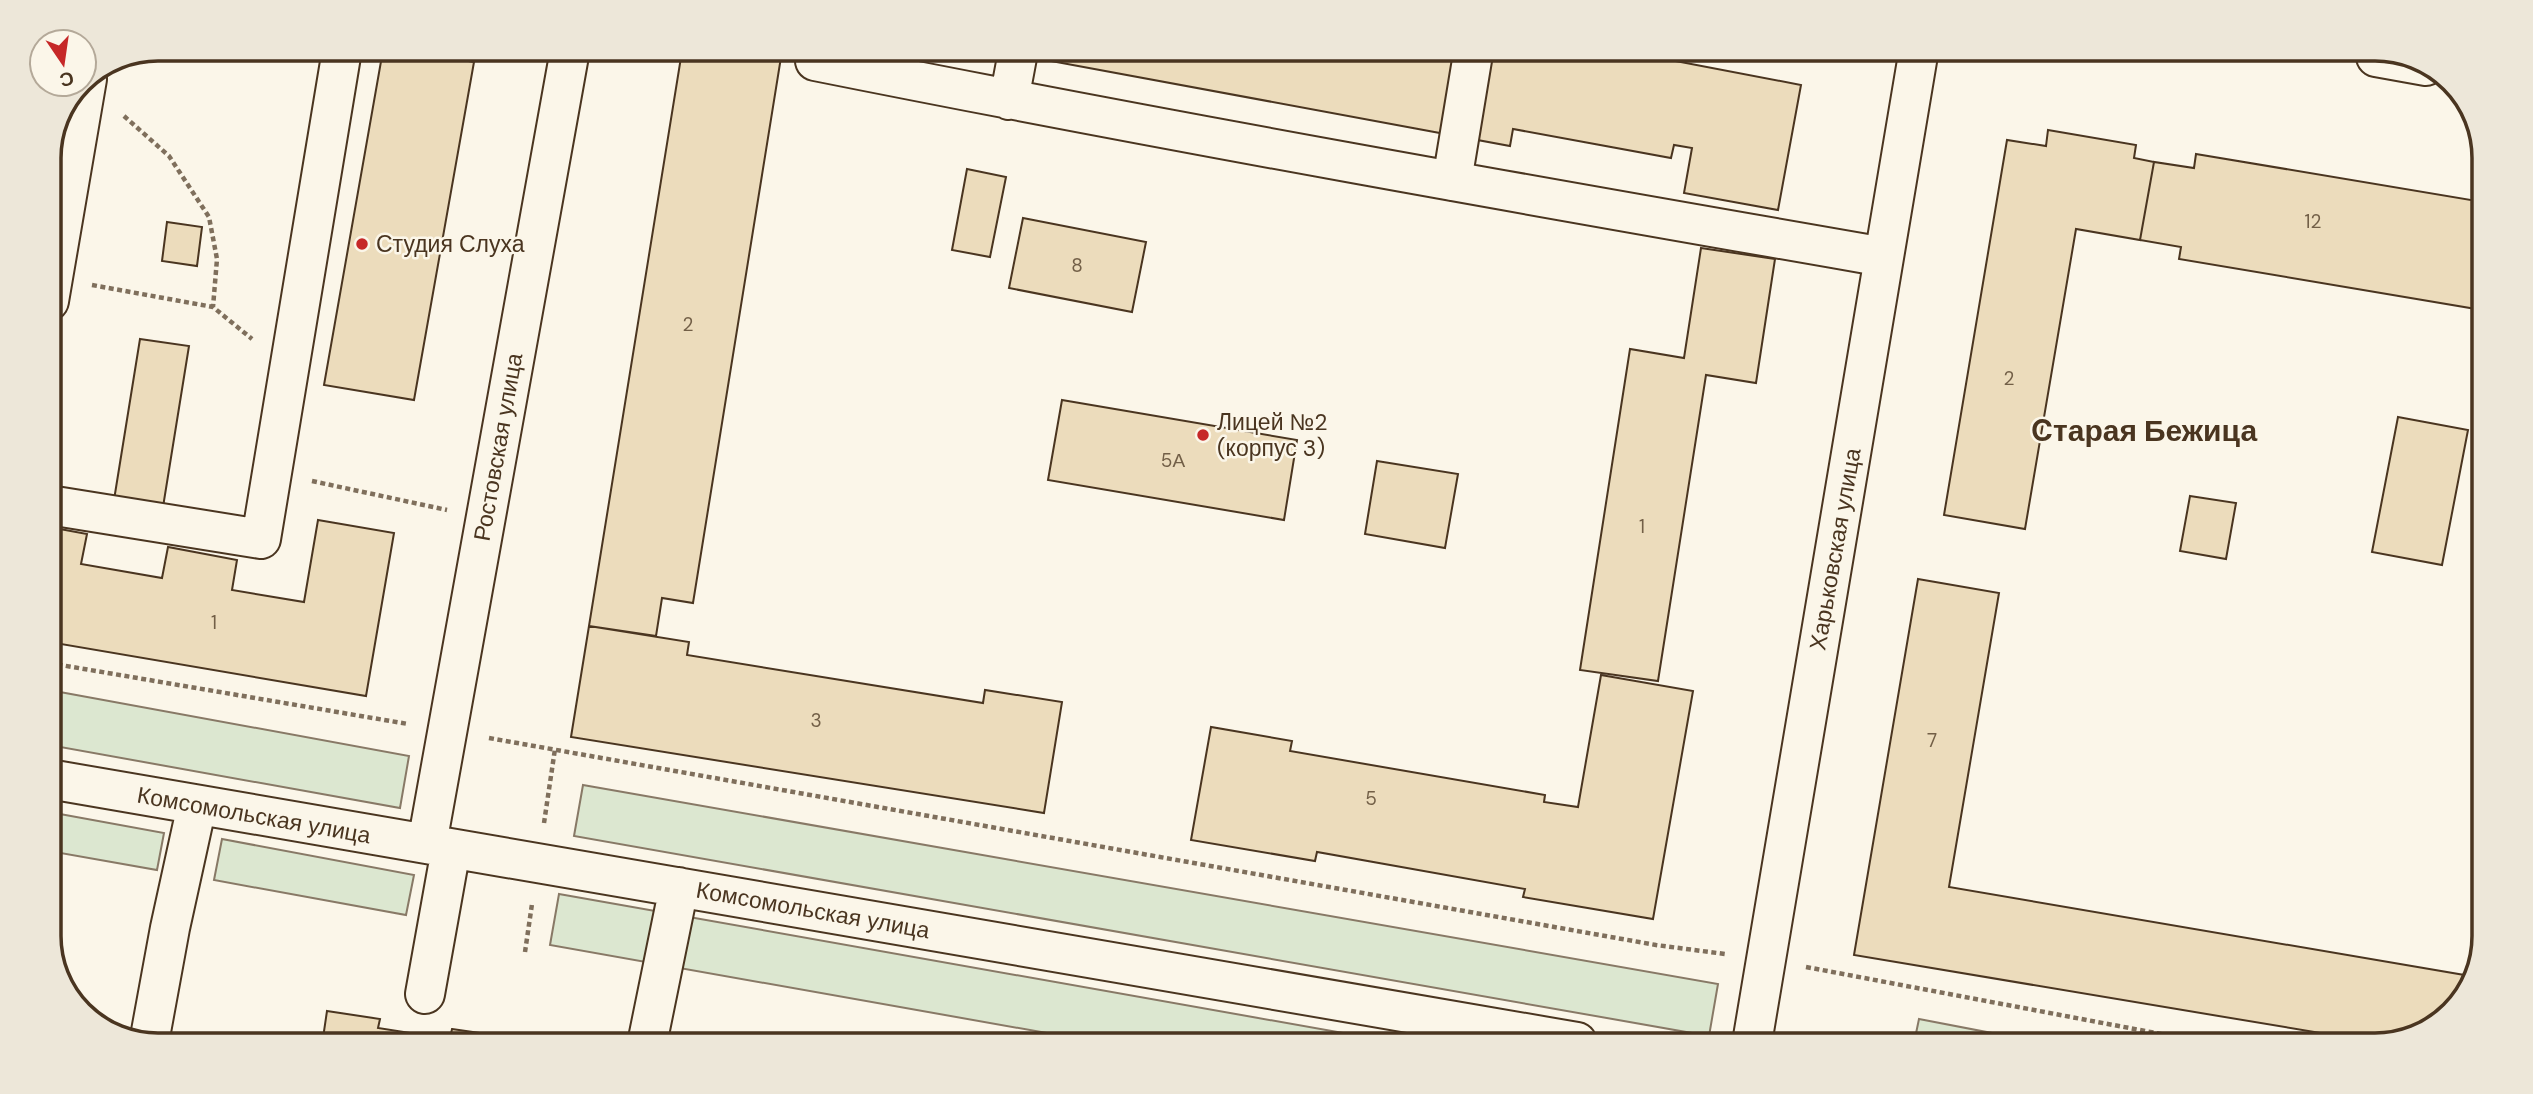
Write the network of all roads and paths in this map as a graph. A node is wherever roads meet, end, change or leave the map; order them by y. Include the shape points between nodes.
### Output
1 (340, 61) edge
2 (568, 61) edge
3 (815, 61) dead end
4 (1016, 61) edge
5 (1472, 61) edge
6 (1917, 61) edge
7 (98, 97) edge
8 (83, 98) edge
9 (1009, 100) junction
10 (1452, 181) junction
11 (61, 230) edge
12 (1884, 257) junction
13 (213, 307) dead end
14 (61, 507) edge
15 (61, 665) edge
16 (447, 730) junction
17 (61, 781) edge
18 (197, 805) junction
19 (439, 847) junction
20 (678, 887) junction
21 (1765, 959) junction
22 (425, 995) dead end
23 (151, 1032) edge
24 (649, 1033) edge
25 (1525, 1033) edge
26 (1754, 1033) edge
27 (2156, 1033) edge

1 - 14 street via 261,539
2 - 16 street, Ростовская улица
3 - 9 street
4 - 9 street
5 - 10 street
6 - 12 street, Харьковская улица
7 - 13 path via 169,156 209,217 217,259
8 - 11 street
9 - 10 street
10 - 12 street
12 - 21 street, Харьковская улица
15 - 16 path
16 - 19 street, Ростовская улица
16 - 21 path via 1656,944
17 - 18 street, Комсомольская улица
18 - 19 street, Комсомольская улица
18 - 23 street
19 - 20 street, Комсомольская улица
19 - 22 street, Ростовская улица
20 - 24 street
20 - 25 street, Комсомольская улица
21 - 26 street, Харьковская улица
21 - 27 path

